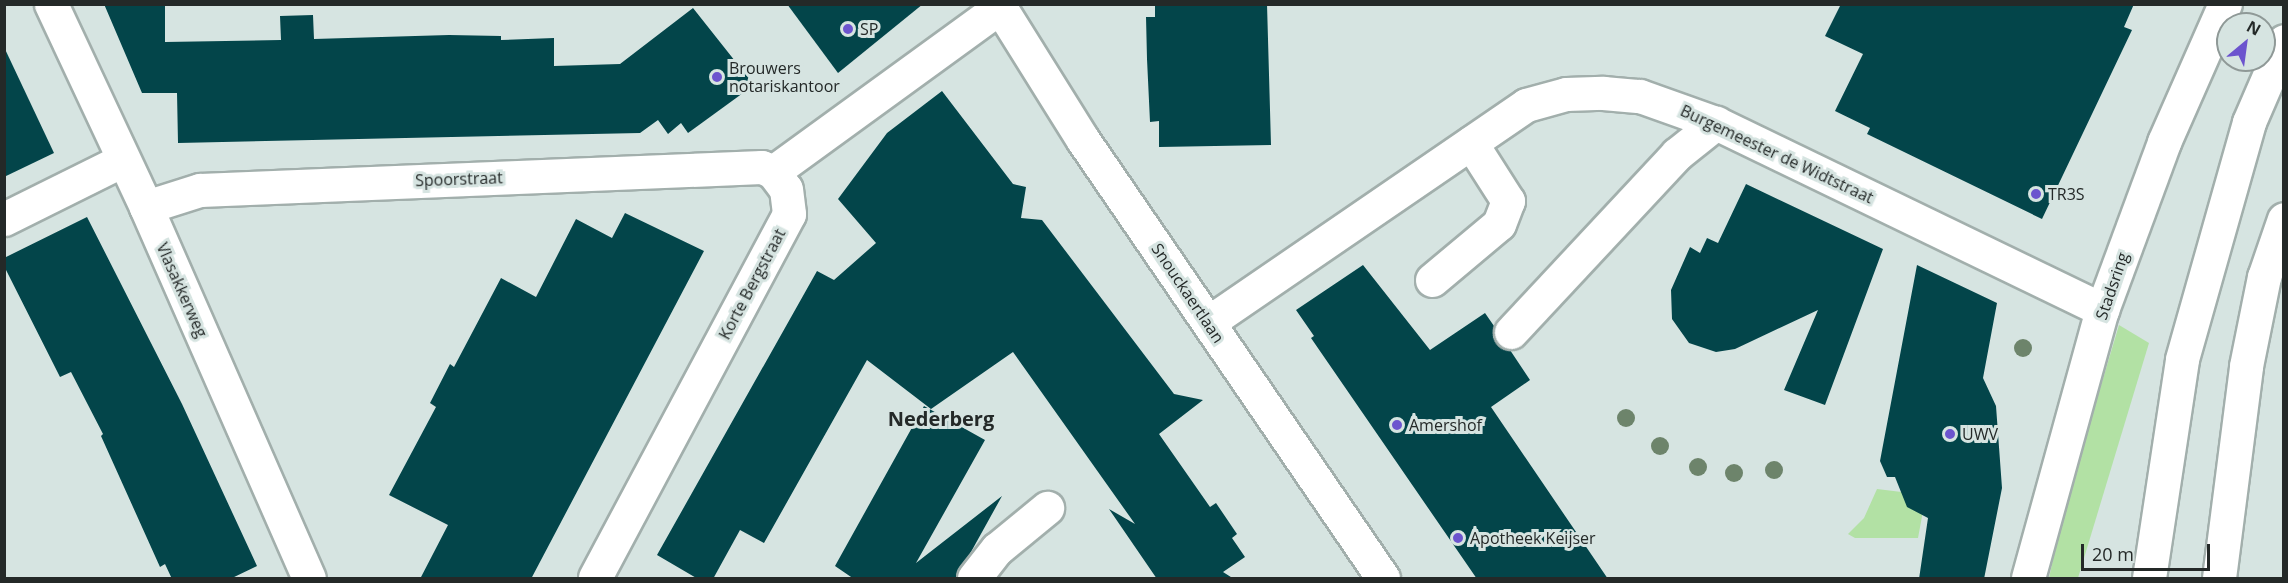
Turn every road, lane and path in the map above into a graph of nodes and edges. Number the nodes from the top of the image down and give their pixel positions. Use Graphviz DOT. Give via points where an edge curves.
graph roads {
  1 [pos="51,4"];
  2 [pos="2225,4"];
  3 [pos="999,6"];
  4 [pos="2283,40"];
  5 [pos="1716,123"];
  6 [pos="1471,143"];
  7 [pos="123,160"];
  8 [pos="773,172"];
  9 [pos="146,207"];
  10 [pos="4,219"];
  11 [pos="2283,219"];
  12 [pos="1432,280"];
  13 [pos="2102,310"];
  14 [pos="1209,322"];
  15 [pos="1511,332"];
  16 [pos="1047,508"];
  17 [pos="309,579"];
  18 [pos="596,579"];
  19 [pos="974,579"];
  20 [pos="1383,579"];
  21 [pos="2028,579"];
  22 [pos="2149,579"];
  23 [pos="2218,579"];
  1 -- 7 [label="street, Vlasakkerweg"];
  2 -- 13 [label="street, Stadsring" via="2164,142"];
  3 -- 8 [label="street"];
  3 -- 14 [label="street, Snouckaertlaan" via="1083,140"];
  4 -- 22 [label="street" via="2249,122 2182,359"];
  5 -- 6 [label="street, Burgemeester de Widtstraat" via="1640,96 1566,94 1526,105"];
  5 -- 13 [label="street, Burgemeester de Widtstraat"];
  5 -- 15 [label="street" via="1677,153"];
  6 -- 12 [label="street" via="1508,201 1498,224"];
  6 -- 14 [label="street, Burgemeester de Widtstraat"];
  7 -- 9 [label="street, Vlasakkerweg"];
  7 -- 10 [label="street"];
  8 -- 9 [label="street, Spoorstraat" via="762,167 200,190"];
  8 -- 18 [label="street, Korte Bergstraat" via="786,189 789,214"];
  9 -- 17 [label="street, Vlasakkerweg"];
  11 -- 23 [label="street" via="2264,277 2246,366"];
  13 -- 21 [label="street, Stadsring"];
  14 -- 20 [label="street, Snouckaertlaan"];
  16 -- 19 [label="street" via="997,549"];
}
